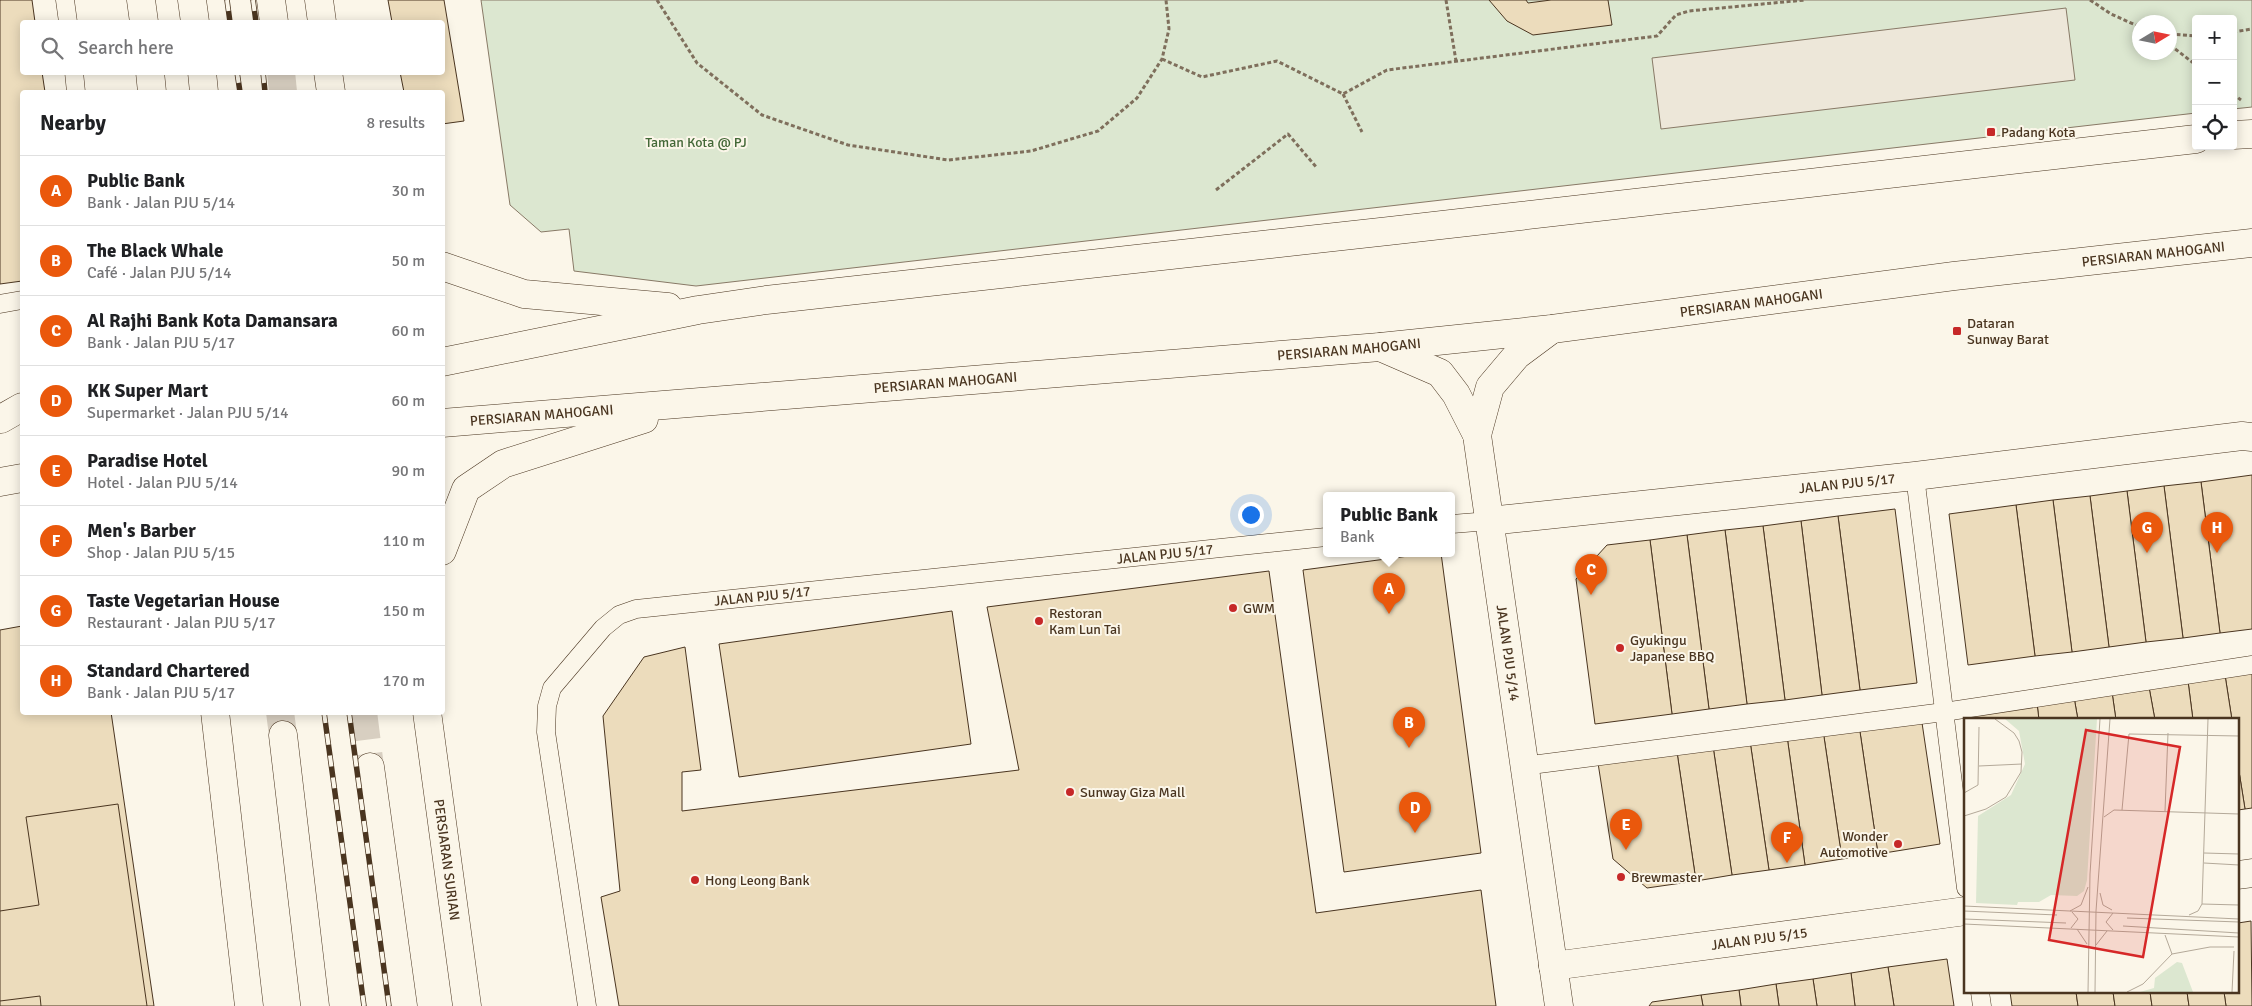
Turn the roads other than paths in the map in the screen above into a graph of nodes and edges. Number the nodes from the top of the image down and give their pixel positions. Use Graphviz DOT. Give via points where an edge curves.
graph roads {
  1 [pos="65,0"];
  2 [pos="141,0"];
  3 [pos="192,0"];
  4 [pos="271,0"];
  5 [pos="319,0"];
  6 [pos="68,20"];
  7 [pos="144,20"];
  8 [pos="195,20"];
  9 [pos="274,20"];
  10 [pos="322,20"];
  11 [pos="74,75"];
  12 [pos="150,75"];
  13 [pos="202,75"];
  14 [pos="328,75"];
  15 [pos="76,90"];
  16 [pos="152,90"];
  17 [pos="204,90"];
  18 [pos="331,90"];
  19 [pos="2252,134"];
  20 [pos="2237,135"];
  21 [pos="2192,139"];
  22 [pos="2252,243"];
  23 [pos="445,267"];
  24 [pos="20,300"];
  25 [pos="0,304"];
  26 [pos="698,310"];
  27 [pos="1552,329"];
  28 [pos="1380,346"];
  29 [pos="445,361"];
  30 [pos="846,392"];
  31 [pos="445,423"];
  32 [pos="1477,435"];
  33 [pos="2247,437"];
  34 [pos="1915,476"];
  35 [pos="20,478"];
  36 [pos="0,482"];
  37 [pos="0,490"];
  38 [pos="20,491"];
  39 [pos="1488,521"];
  40 [pos="1455,524"];
  41 [pos="1323,537"];
  42 [pos="445,543"];
  43 [pos="2252,665"];
  44 [pos="1944,712"];
  45 [pos="215,715"];
  46 [pos="427,715"];
  47 [pos="282,735"];
  48 [pos="1523,766"];
  49 [pos="370,767"];
  50 [pos="1964,872"];
  51 [pos="1964,911"];
  52 [pos="1553,966"];
  53 [pos="249,1006"];
  54 [pos="315,1006"];
  55 [pos="403,1006"];
  56 [pos="467,1006"];
  57 [pos="587,1006"];
  58 [pos="1558,1006"];
  1 -- 6 [label="lane"];
  2 -- 7 [label="main road"];
  3 -- 8 [label="main road"];
  4 -- 9 [label="main road"];
  5 -- 10 [label="main road"];
  11 -- 15 [label="lane"];
  12 -- 16 [label="main road"];
  13 -- 17 [label="main road"];
  14 -- 18 [label="main road"];
  19 -- 20 [label="main road"];
  21 -- 26 [label="main road"];
  22 -- 27 [label="main road, PERSIARAN MAHOGANI" via="1954,276"];
  23 -- 26 [label="main road" via="524,294"];
  24 -- 25 [label="lane"];
  26 -- 29 [label="main road"];
  27 -- 28 [label="main road, PERSIARAN MAHOGANI"];
  27 -- 32 [label="main road" via="1517,355 1490,387"];
  28 -- 30 [label="main road, PERSIARAN MAHOGANI"];
  28 -- 32 [label="main road, JALAN PJU 5/14" via="1440,373 1456,394"];
  30 -- 31 [label="main road, PERSIARAN MAHOGANI"];
  30 -- 42 [label="main road" via="686,407 503,464 466,489"];
  32 -- 39 [label="main road, JALAN PJU 5/14"];
  33 -- 34 [label="main road, JALAN PJU 5/17"];
  34 -- 39 [label="main road, JALAN PJU 5/17"];
  34 -- 44 [label="lane"];
  35 -- 36 [label="main road"];
  37 -- 38 [label="main road"];
  39 -- 40 [label="lane, JALAN PJU 5/17"];
  39 -- 48 [label="main road, JALAN PJU 5/14"];
  41 -- 57 [label="lane, JALAN PJU 5/17" via="636,609 619,615 603,628 552,688 547,706 546,732"];
  43 -- 44 [label="lane"];
  44 -- 48 [label="lane"];
  44 -- 50 [label="lane"];
  45 -- 53 [label="main road"];
  46 -- 56 [label="main road, PERSIARAN SURIAN"];
  47 -- 54 [label="main road"];
  48 -- 52 [label="main road, JALAN PJU 5/14"];
  49 -- 55 [label="main road"];
  51 -- 52 [label="main road, JALAN PJU 5/15"];
  52 -- 58 [label="main road, JALAN PJU 5/14"];
}
